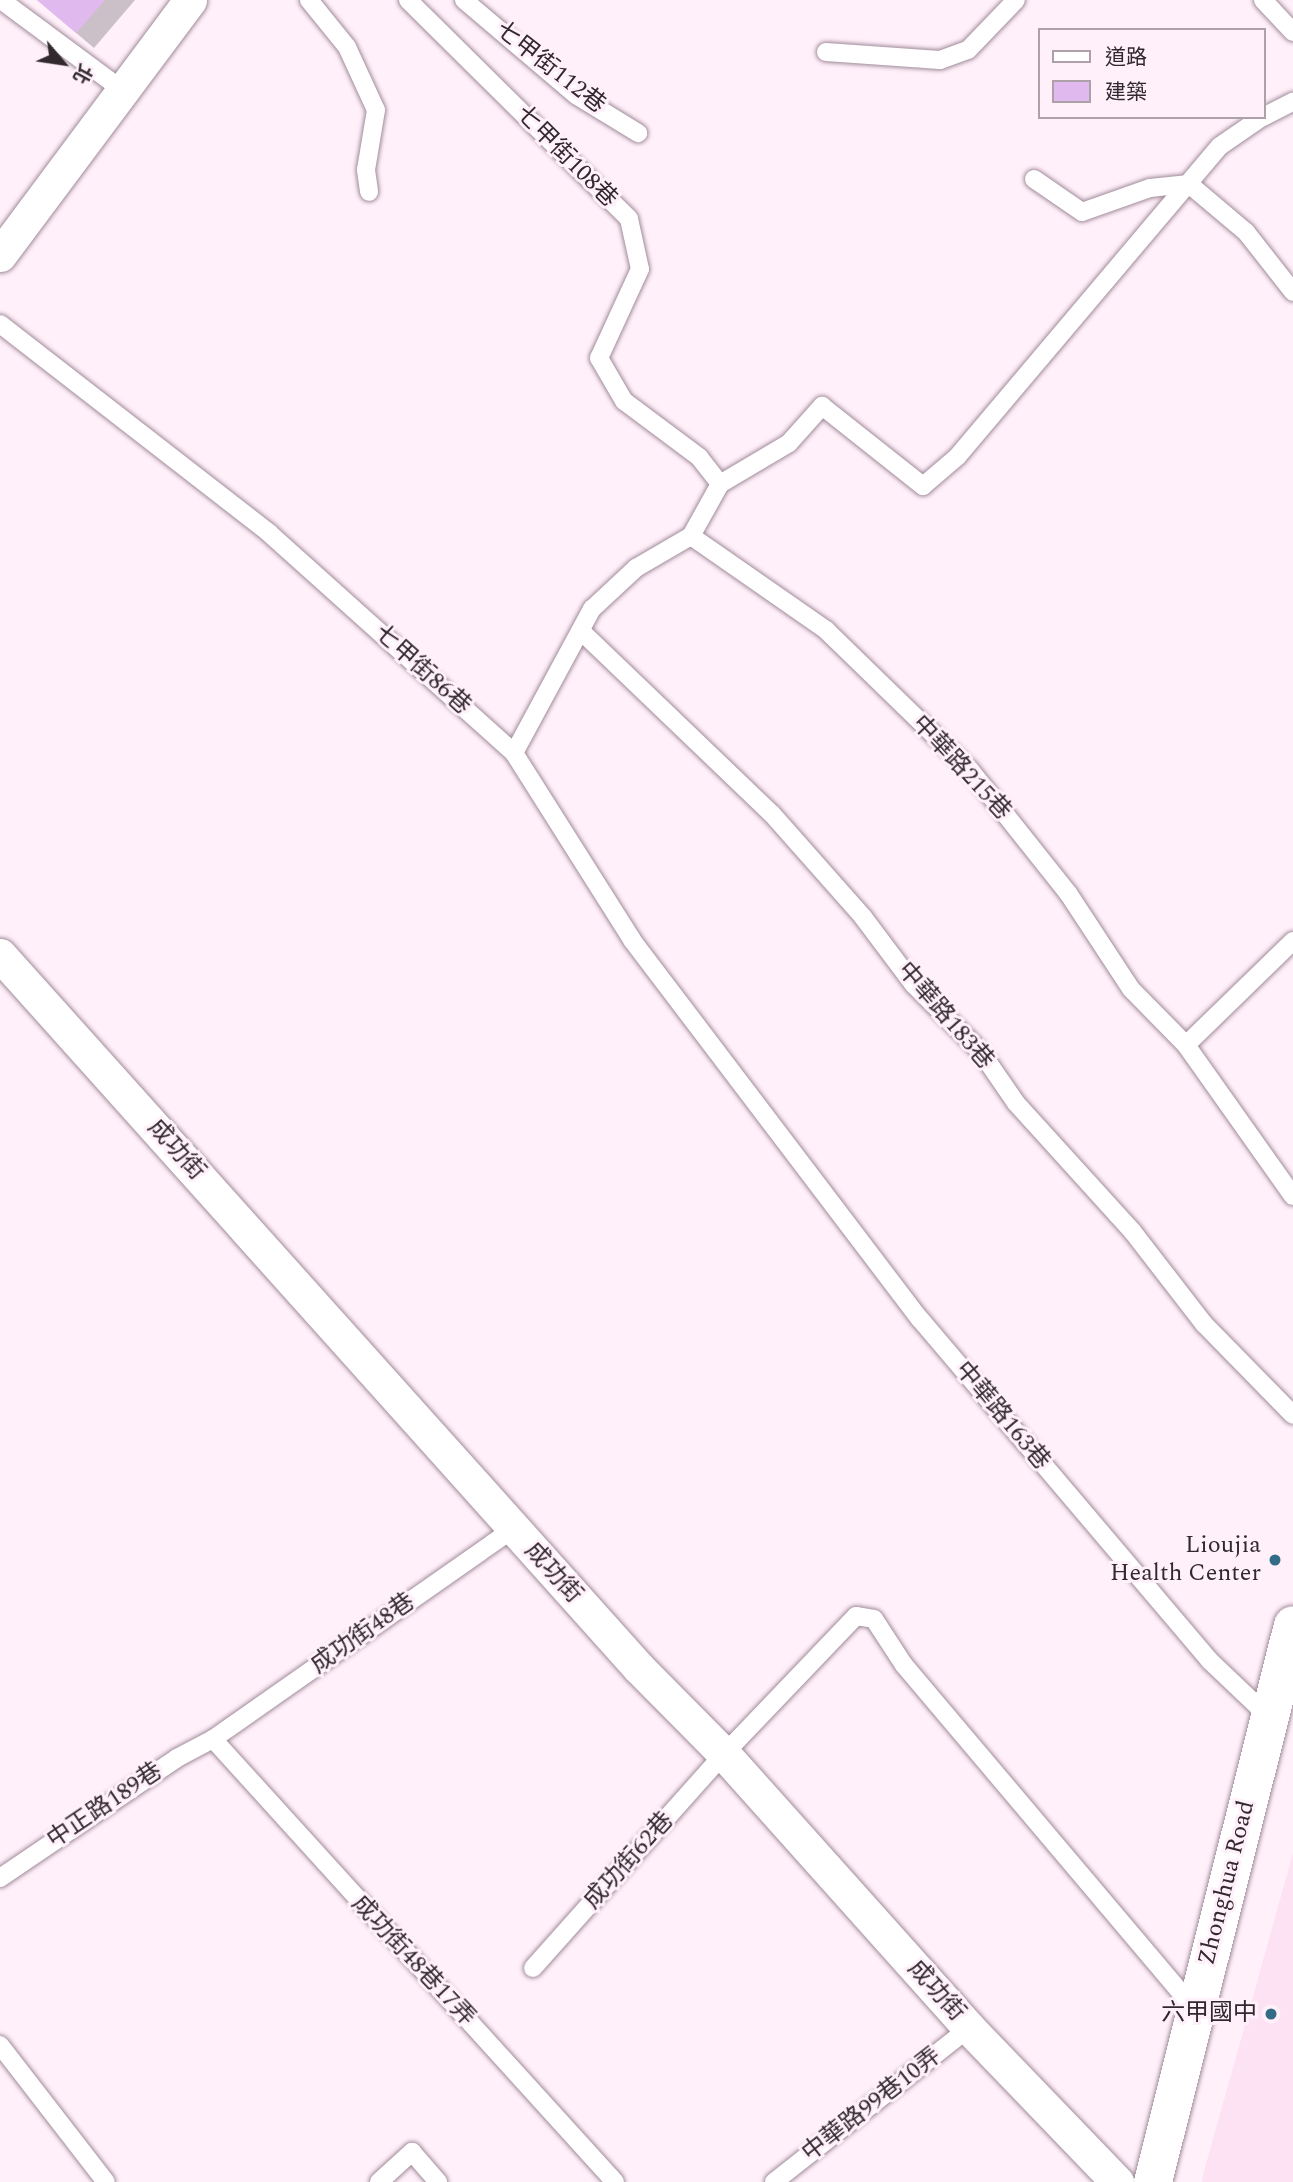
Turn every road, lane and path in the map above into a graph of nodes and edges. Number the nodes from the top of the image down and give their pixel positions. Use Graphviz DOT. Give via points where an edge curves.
graph roads {
  1 [pos="1,0"];
  2 [pos="190,0"];
  3 [pos="309,0"];
  4 [pos="408,0"];
  5 [pos="464,0"];
  6 [pos="1016,0"];
  7 [pos="1263,0"];
  8 [pos="1293,32"];
  9 [pos="826,52"];
  10 [pos="121,89"];
  11 [pos="1293,102"];
  12 [pos="1265,116"];
  13 [pos="1259,119"];
  14 [pos="638,133"];
  15 [pos="1034,179"];
  16 [pos="1189,184"];
  17 [pos="369,191"];
  18 [pos="0,256"];
  19 [pos="1293,292"];
  20 [pos="0,324"];
  21 [pos="720,484"];
  22 [pos="691,536"];
  23 [pos="582,632"];
  24 [pos="514,753"];
  25 [pos="1293,941"];
  26 [pos="0,955"];
  27 [pos="1186,1045"];
  28 [pos="755,1099"];
  29 [pos="1293,1196"];
  30 [pos="1293,1415"];
  31 [pos="513,1529"];
  32 [pos="1293,1625"];
  33 [pos="1269,1717"];
  34 [pos="214,1739"];
  35 [pos="724,1754"];
  36 [pos="0,1878"];
  37 [pos="533,1968"];
  38 [pos="1195,2010"];
  39 [pos="969,2028"];
  40 [pos="0,2045"];
  41 [pos="106,2182"];
  42 [pos="379,2182"];
  43 [pos="438,2182"];
  44 [pos="615,2182"];
  45 [pos="774,2182"];
  46 [pos="1117,2182"];
  47 [pos="1153,2182"];
  1 -- 10 [label="lane"];
  2 -- 10 [label="street"];
  3 -- 17 [label="lane" via="347,47 376,110 366,170"];
  4 -- 21 [label="lane, 七甲街108巷" via="629,219 640,269 599,358 624,401 699,457"];
  5 -- 14 [label="lane, 七甲街112巷" via="576,95"];
  6 -- 9 [label="lane" via="968,50 940,60"];
  7 -- 8 [label="lane"];
  10 -- 18 [label="street"];
  11 -- 12 [label="lane"];
  13 -- 16 [label="lane" via="1220,146"];
  15 -- 16 [label="lane" via="1082,212 1150,188"];
  16 -- 19 [label="lane" via="1246,232"];
  16 -- 21 [label="lane" via="957,457 923,486 822,406 789,443"];
  20 -- 24 [label="lane, 七甲街86巷" via="269,533"];
  21 -- 22 [label="lane"];
  22 -- 23 [label="lane" via="636,568 592,609"];
  22 -- 27 [label="lane, 中華路215巷" via="826,630 970,770 1068,892 1131,989"];
  23 -- 24 [label="lane" via="544,692"];
  23 -- 30 [label="lane, 中華路183巷" via="772,814 863,918 914,985 981,1052 1016,1103 1133,1232 1204,1324"];
  24 -- 28 [label="lane, 七甲街86巷" via="632,940"];
  25 -- 27 [label="lane"];
  26 -- 31 [label="street, 成功街"];
  27 -- 29 [label="lane, 中華路215巷"];
  28 -- 33 [label="lane, 中華路163巷" via="920,1319 1210,1661"];
  31 -- 34 [label="lane, 成功街48巷"];
  31 -- 35 [label="street, 成功街"];
  32 -- 33 [label="street, Zhonghua Road"];
  33 -- 38 [label="street, Zhonghua Road"];
  34 -- 36 [label="lane, 中正路189巷" via="177,1758"];
  34 -- 44 [label="lane, 成功街48巷17弄"];
  35 -- 37 [label="lane, 成功街62巷"];
  35 -- 38 [label="lane, 成功街62巷" via="856,1616 874,1619 904,1664"];
  35 -- 39 [label="street, 成功街"];
  38 -- 47 [label="street, Zhonghua Road"];
  39 -- 45 [label="lane, 中華路99巷10弄"];
  39 -- 46 [label="street, 成功街"];
  40 -- 41 [label="lane"];
  42 -- 43 [label="lane" via="412,2152"];
}
